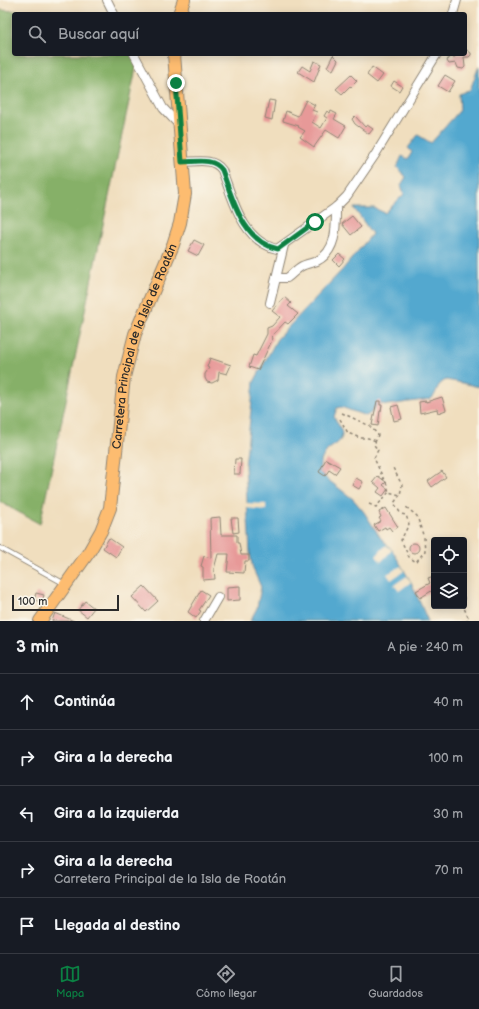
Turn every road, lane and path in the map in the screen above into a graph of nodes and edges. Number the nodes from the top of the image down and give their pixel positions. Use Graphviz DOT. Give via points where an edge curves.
graph roads {
  1 [pos="107,0"];
  2 [pos="184,0"];
  3 [pos="457,0"];
  4 [pos="113,12"];
  5 [pos="180,12"];
  6 [pos="454,12"];
  7 [pos="135,56"];
  8 [pos="174,56"];
  9 [pos="436,56"];
  10 [pos="180,126"];
  11 [pos="182,162"];
  12 [pos="336,207"];
  13 [pos="284,245"];
  14 [pos="276,278"];
  15 [pos="270,303"];
  16 [pos="342,413"];
  17 [pos="340,419"];
  18 [pos="376,441"];
  19 [pos="392,466"];
  20 [pos="390,492"];
  21 [pos="400,494"];
  22 [pos="369,504"];
  23 [pos="406,507"];
  24 [pos="0,548"];
  25 [pos="65,584"];
  26 [pos="218,597"];
  27 [pos="464,609"];
  28 [pos="40,621"];
  29 [pos="204,621"];
  30 [pos="467,621"];
  1 -- 4 [label="street"];
  2 -- 5 [label="main road"];
  3 -- 6 [label="street"];
  7 -- 10 [label="street" via="164,108"];
  8 -- 10 [label="main road, Carretera Principal de la Isla de Roatán"];
  9 -- 12 [label="street" via="375,155 347,196"];
  10 -- 11 [label="main road, Carretera Principal de la Isla de Roatán"];
  11 -- 13 [label="street" via="212,162 218,165 250,234 270,247 278,249"];
  11 -- 25 [label="main road, Carretera Principal de la Isla de Roatán" via="185,194 180,223 135,334 124,377 110,508 89,552"];
  12 -- 13 [label="street"];
  12 -- 14 [label="street" via="336,230 328,252 287,278"];
  13 -- 14 [label="street"];
  14 -- 15 [label="street"];
  16 -- 18 [label="path" via="370,426 378,435"];
  17 -- 18 [label="path" via="348,433"];
  18 -- 20 [label="path" via="374,445 378,450 374,458"];
  19 -- 21 [label="path" via="402,485"];
  20 -- 21 [label="path"];
  20 -- 22 [label="path" via="376,507"];
  21 -- 23 [label="path" via="394,503 401,514 406,515 409,524 401,540 409,558 416,562 425,551 424,538 417,516"];
  24 -- 25 [label="lane"];
  25 -- 28 [label="main road, Carretera Principal de la Isla de Roatán"];
  26 -- 29 [label="street"];
  27 -- 30 [label="path"];
}
